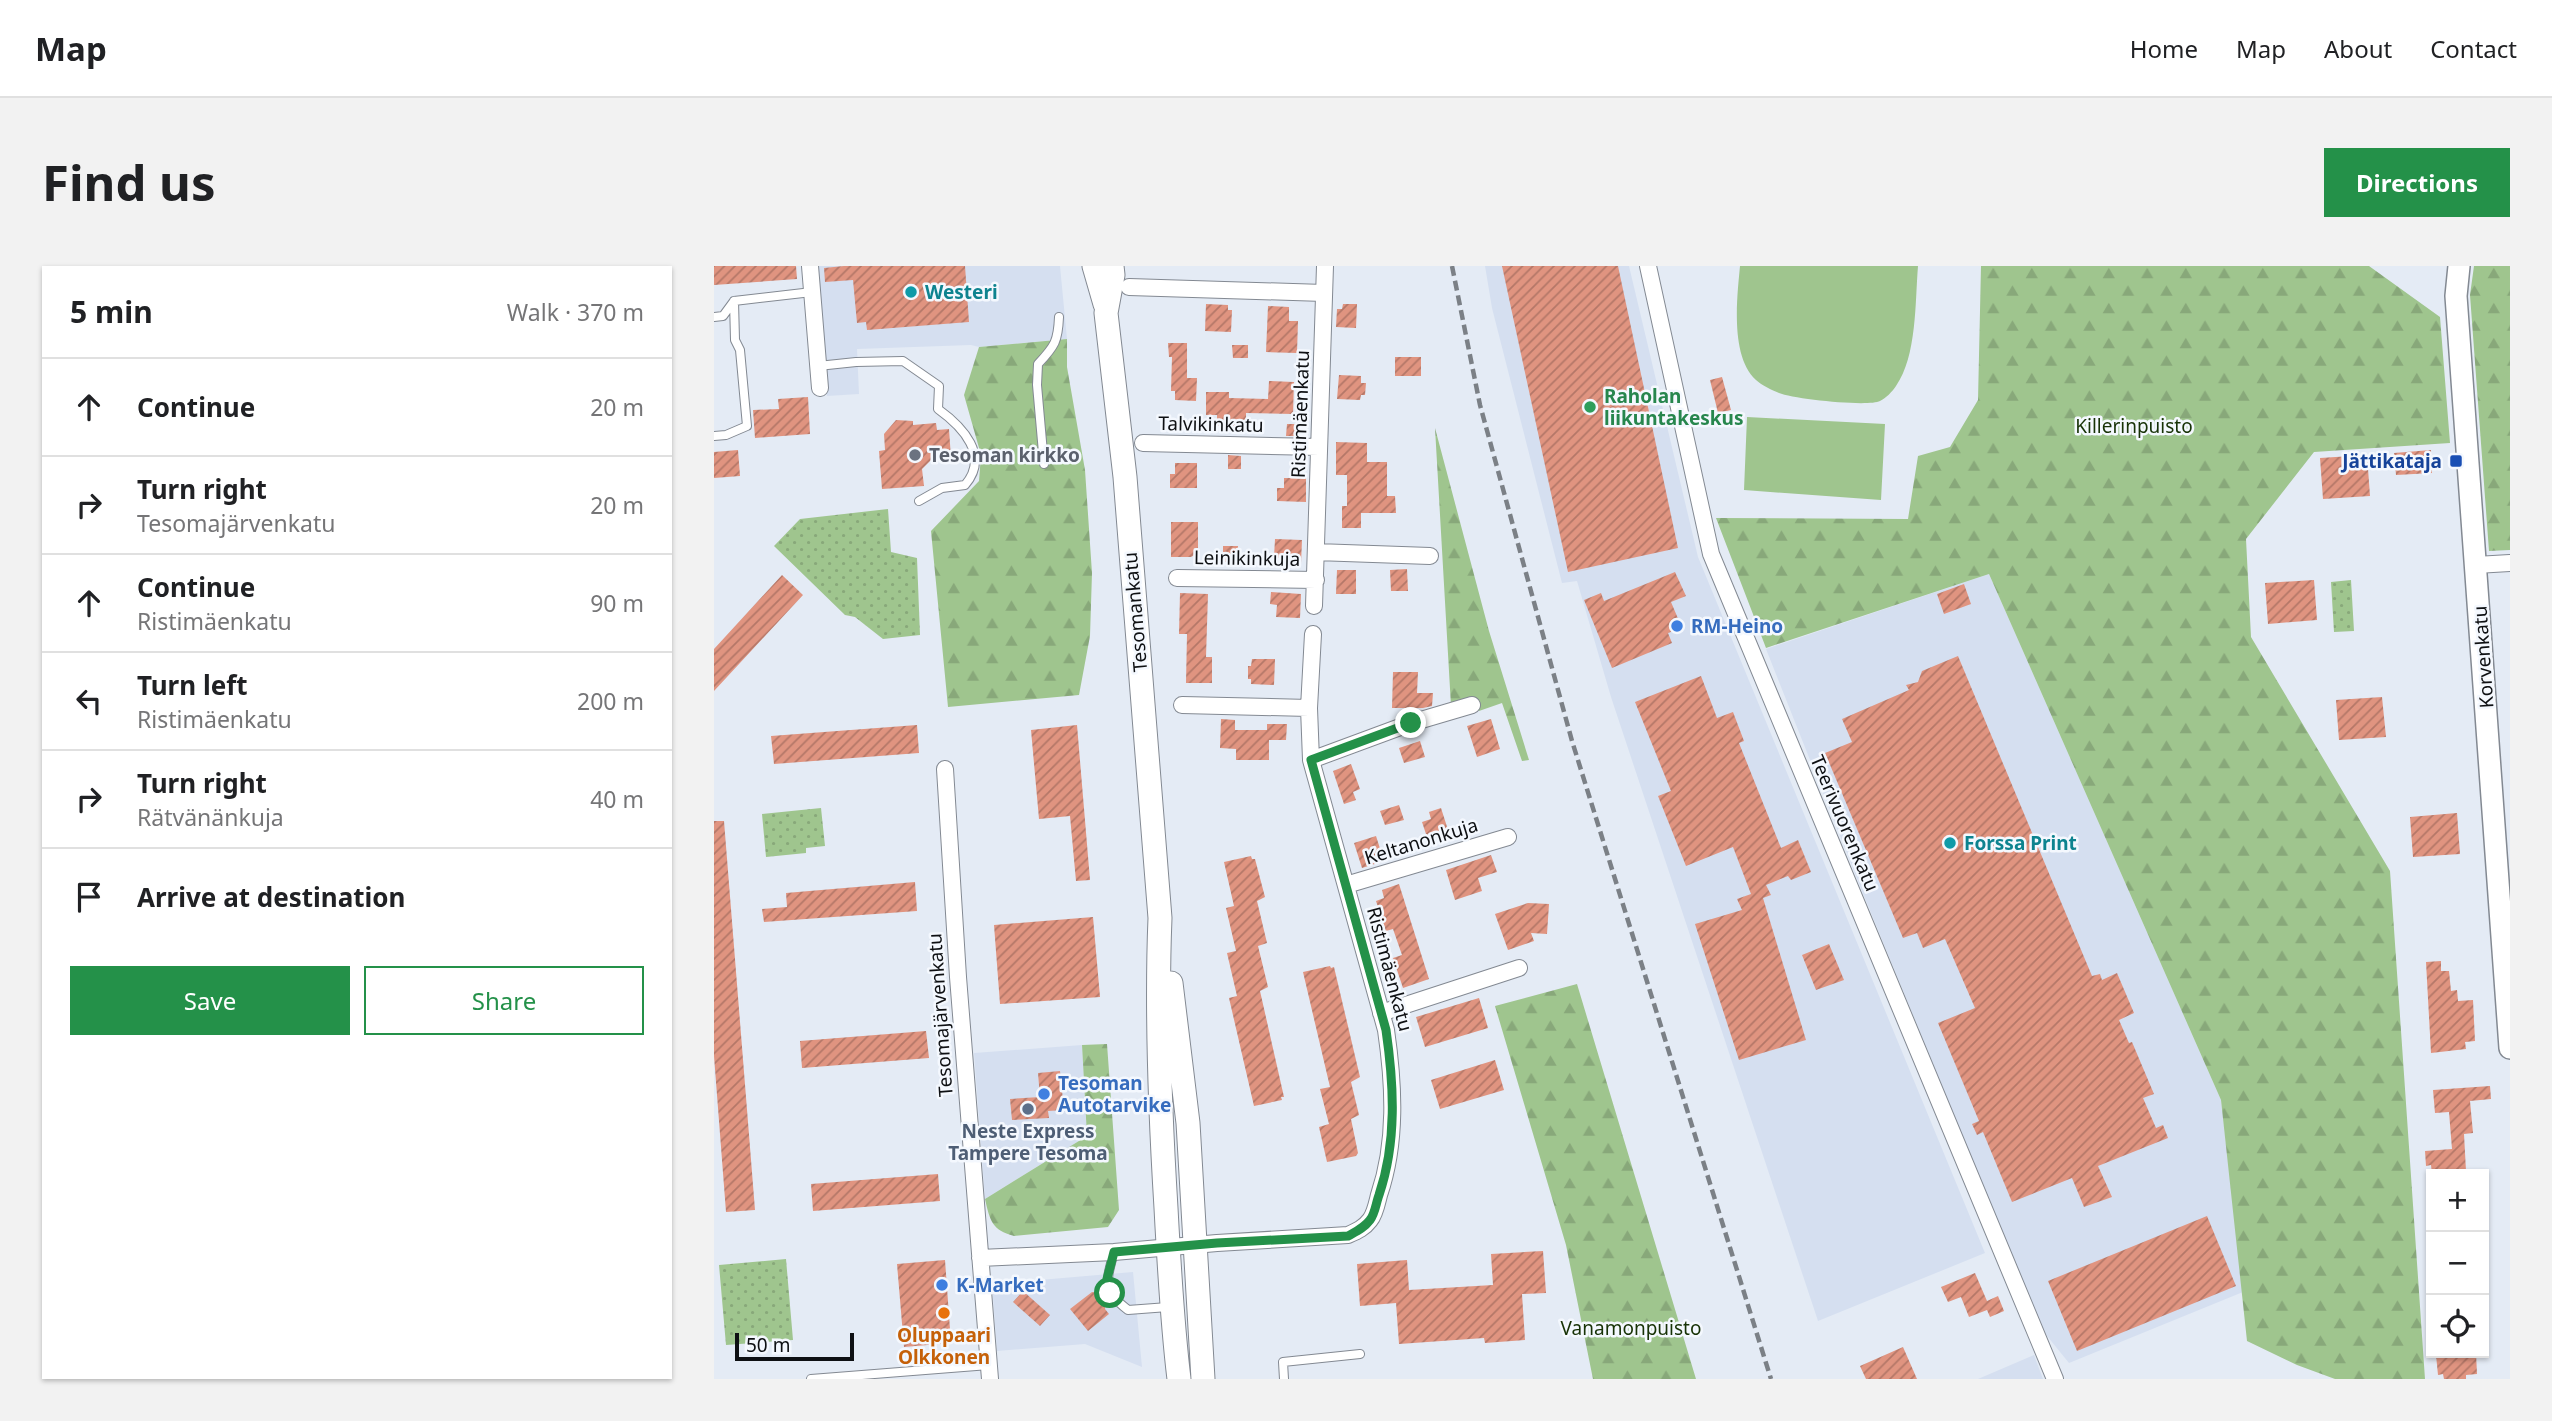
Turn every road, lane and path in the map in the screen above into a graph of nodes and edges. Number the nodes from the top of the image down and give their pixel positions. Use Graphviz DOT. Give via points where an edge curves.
graph roads {
  1 [pos="810,266"];
  2 [pos="1094,266"];
  3 [pos="1112,266"];
  4 [pos="1325,266"];
  5 [pos="1648,266"];
  6 [pos="2459,266"];
  7 [pos="1129,287"];
  8 [pos="812,292"];
  9 [pos="1324,293"];
  10 [pos="734,301"];
  11 [pos="1107,307"];
  12 [pos="714,317"];
  13 [pos="1059,317"];
  14 [pos="818,366"];
  15 [pos="820,388"];
  16 [pos="938,409"];
  17 [pos="927,410"];
  18 [pos="714,436"];
  19 [pos="1143,443"];
  20 [pos="1320,447"];
  21 [pos="1044,464"];
  22 [pos="919,501"];
  23 [pos="1317,552"];
  24 [pos="1430,556"];
  25 [pos="2510,563"];
  26 [pos="2476,565"];
  27 [pos="1177,578"];
  28 [pos="1316,580"];
  29 [pos="1314,606"];
  30 [pos="1313,634"];
  31 [pos="1182,705"];
  32 [pos="1472,705"];
  33 [pos="1309,708"];
  34 [pos="1311,760"];
  35 [pos="944,769"];
  36 [pos="1508,837"];
  37 [pos="1346,885"];
  38 [pos="2504,888"];
  39 [pos="1160,918"];
  40 [pos="1519,968"];
  41 [pos="1381,1013"];
  42 [pos="2510,1048"];
  43 [pos="1196,1246"];
  44 [pos="1167,1247"];
  45 [pos="1114,1252"];
  46 [pos="980,1258"];
  47 [pos="1171,1307"];
  48 [pos="1360,1354"];
  49 [pos="989,1372"];
  50 [pos="811,1379"];
  51 [pos="1179,1379"];
  52 [pos="1203,1379"];
  53 [pos="1284,1379"];
  54 [pos="2055,1379"];
  1 -- 8 [label="street"];
  2 -- 11 [label="main road, Tesomankatu"];
  3 -- 11 [label="main road, Tesomankatu"];
  4 -- 9 [label="street, Ristimäenkatu"];
  5 -- 54 [label="street, Teerivuorenkatu" via="1712,554"];
  6 -- 26 [label="street, Korvenkatu" via="2456,296"];
  7 -- 9 [label="street"];
  8 -- 10 [label="lane"];
  8 -- 14 [label="street"];
  9 -- 20 [label="street, Ristimäenkatu"];
  10 -- 12 [label="lane" via="723,316"];
  10 -- 18 [label="lane" via="747,426"];
  11 -- 39 [label="main road, Tesomankatu"];
  13 -- 21 [label="lane" via="1053,349 1038,364"];
  14 -- 15 [label="street"];
  14 -- 16 [label="lane" via="904,361 939,386"];
  16 -- 17 [label="lane"];
  16 -- 22 [label="lane" via="966,433 975,460 974,474 965,485 942,488"];
  19 -- 20 [label="street, Talvikinkatu"];
  20 -- 23 [label="street, Ristimäenkatu"];
  23 -- 24 [label="street"];
  23 -- 28 [label="street, Ristimäenkatu"];
  25 -- 26 [label="street"];
  26 -- 38 [label="street, Korvenkatu"];
  27 -- 28 [label="street, Leinikinkuja"];
  28 -- 29 [label="street, Ristimäenkatu"];
  30 -- 33 [label="street, Ristimäenkatu"];
  31 -- 33 [label="street"];
  32 -- 34 [label="street"];
  33 -- 34 [label="street, Ristimäenkatu"];
  34 -- 37 [label="street, Ristimäenkatu"];
  35 -- 46 [label="street, Tesomajärvenkatu"];
  36 -- 37 [label="street, Keltanonkuja"];
  37 -- 41 [label="street, Ristimäenkatu"];
  38 -- 42 [label="street, Korvenkatu"];
  39 -- 43 [label="main road, Tesomankatu" via="1188,1124"];
  39 -- 44 [label="main road, Tesomankatu" via="1157,971"];
  40 -- 41 [label="street"];
  41 -- 43 [label="street, Ristimäenkatu" via="1392,1071 1391,1144 1372,1218 1348,1236"];
  43 -- 44 [label="street"];
  43 -- 52 [label="main road, Tesomankatu"];
  44 -- 45 [label="street"];
  44 -- 47 [label="main road, Tesomankatu"];
  45 -- 46 [label="street"];
  45 -- 47 [label="lane" via="1107,1279 1114,1299 1128,1310"];
  46 -- 49 [label="street, Tesomajärvenkatu"];
  47 -- 51 [label="main road, Tesomankatu"];
  48 -- 53 [label="lane" via="1283,1362"];
  49 -- 50 [label="lane"];
}
